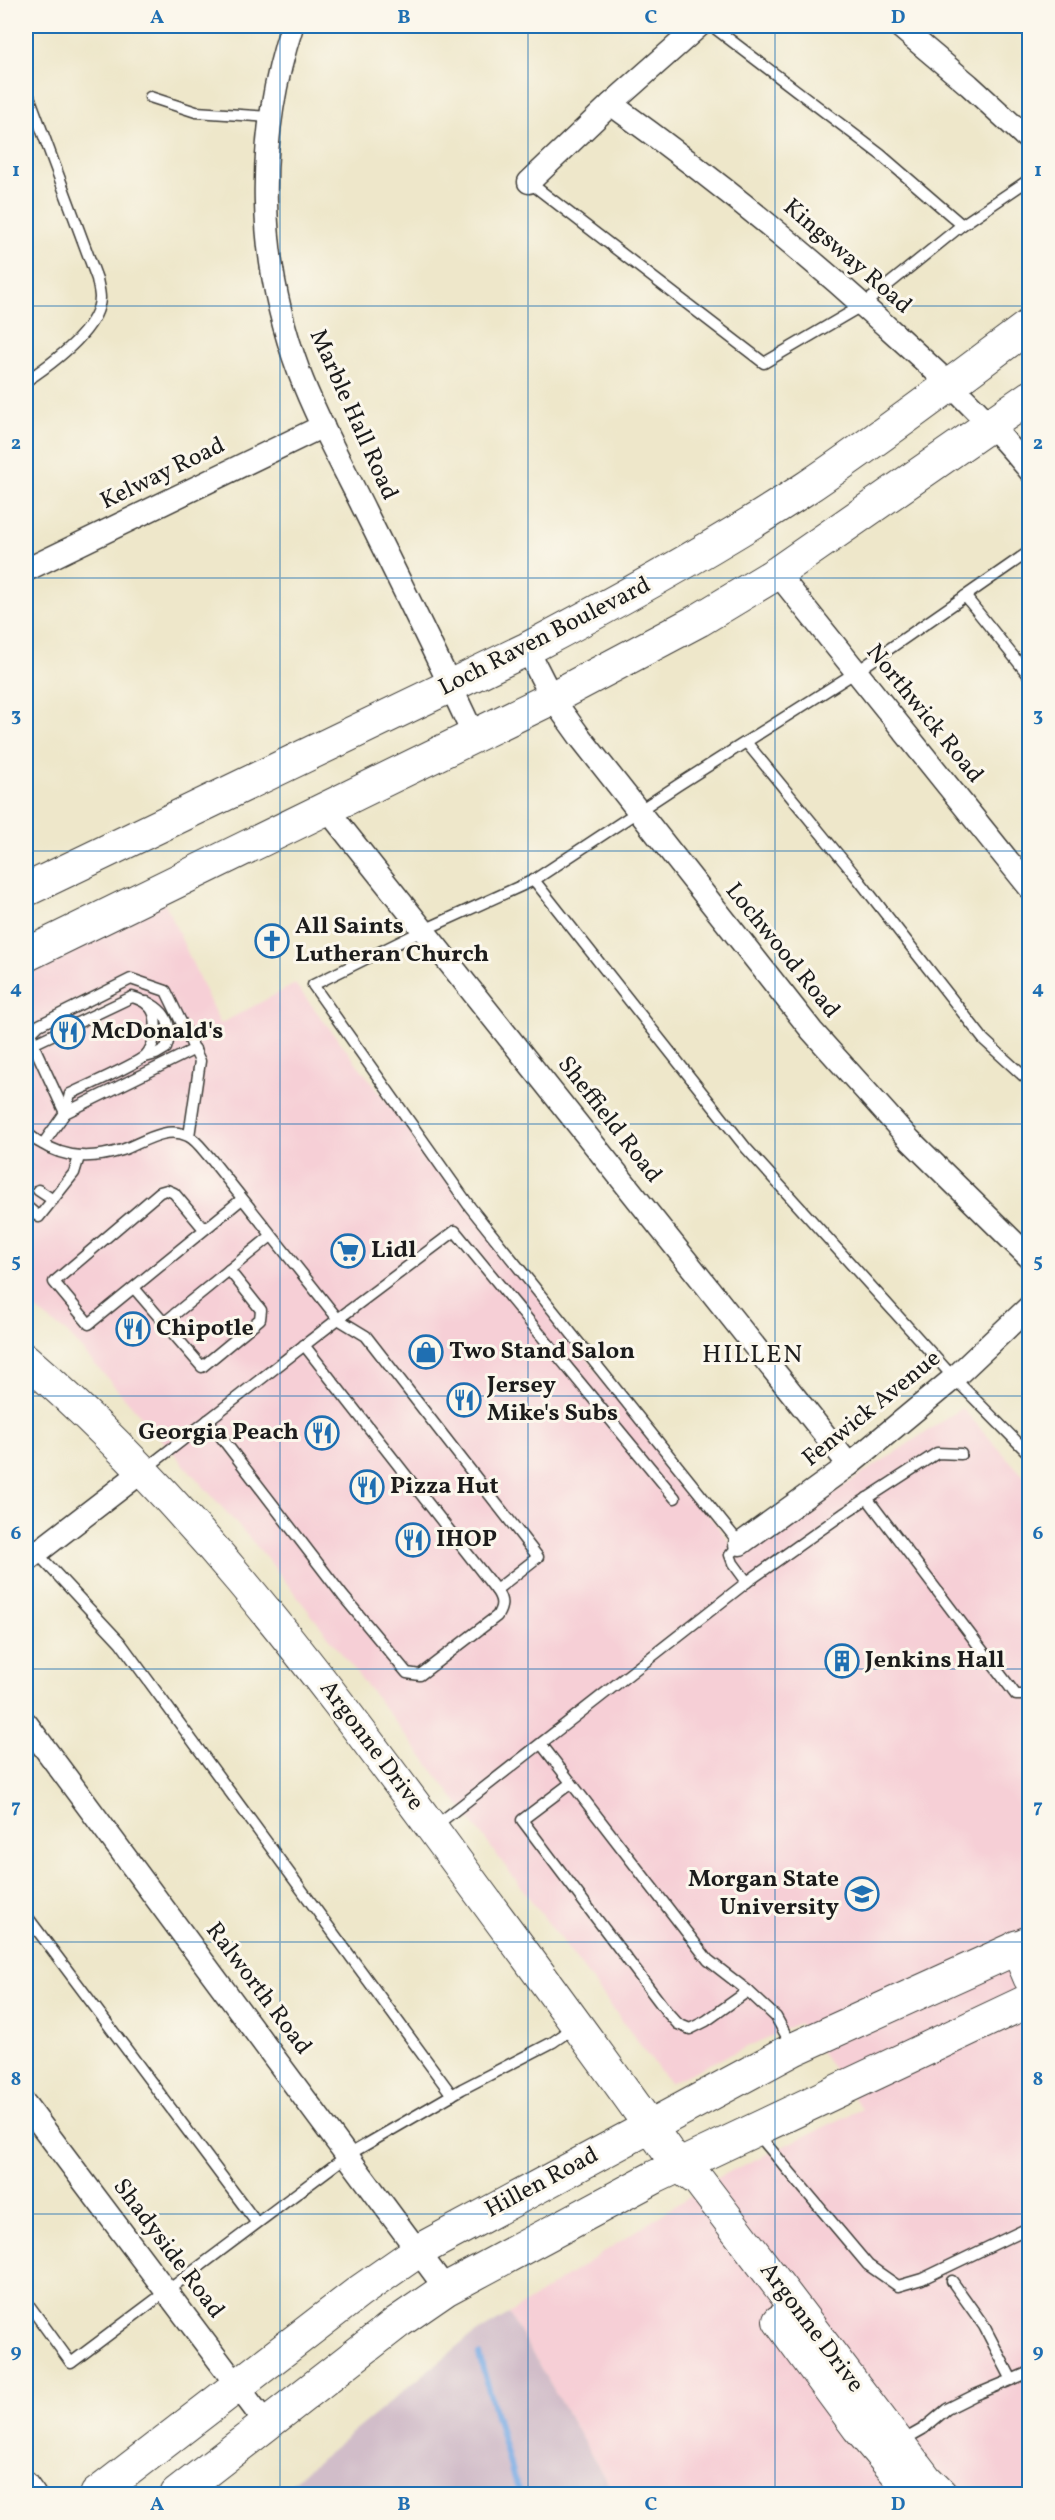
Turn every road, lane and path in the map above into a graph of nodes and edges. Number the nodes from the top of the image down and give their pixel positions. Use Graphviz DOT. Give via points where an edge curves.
graph roads {
  1 [pos="292,26"];
  2 [pos="699,26"];
  3 [pos="712,26"];
  4 [pos="898,26"];
  5 [pos="26,88"];
  6 [pos="150,97"];
  7 [pos="610,104"];
  8 [pos="270,117"];
  9 [pos="1029,141"];
  10 [pos="1029,179"];
  11 [pos="529,182"];
  12 [pos="962,225"];
  13 [pos="863,305"];
  14 [pos="1029,325"];
  15 [pos="26,381"];
  16 [pos="950,385"];
  17 [pos="1029,397"];
  18 [pos="991,425"];
  19 [pos="323,426"];
  20 [pos="1029,471"];
  21 [pos="1029,551"];
  22 [pos="26,570"];
  23 [pos="777,573"];
  24 [pos="965,596"];
  25 [pos="527,649"];
  26 [pos="856,672"];
  27 [pos="1029,677"];
  28 [pos="451,686"];
  29 [pos="552,698"];
  30 [pos="474,736"];
  31 [pos="746,742"];
  32 [pos="326,808"];
  33 [pos="637,813"];
  34 [pos="75,867"];
  35 [pos="534,880"];
  36 [pos="1029,888"];
  37 [pos="26,890"];
  38 [pos="26,913"];
  39 [pos="424,930"];
  40 [pos="26,955"];
  41 [pos="33,1044"];
  42 [pos="195,1049"];
  43 [pos="1029,1082"];
  44 [pos="65,1113"];
  45 [pos="26,1133"];
  46 [pos="189,1136"];
  47 [pos="43,1144"];
  48 [pos="79,1157"];
  49 [pos="38,1190"];
  50 [pos="242,1199"];
  51 [pos="53,1200"];
  52 [pos="26,1206"];
  53 [pos="204,1229"];
  54 [pos="271,1236"];
  55 [pos="1029,1258"];
  56 [pos="229,1270"];
  57 [pos="134,1287"];
  58 [pos="1029,1306"];
  59 [pos="338,1319"];
  60 [pos="165,1322"];
  61 [pos="304,1345"];
  62 [pos="26,1360"];
  63 [pos="954,1378"];
  64 [pos="208,1420"];
  65 [pos="961,1454"];
  66 [pos="1029,1455"];
  67 [pos="849,1465"];
  68 [pos="144,1470"];
  69 [pos="675,1498"];
  70 [pos="867,1498"];
  71 [pos="740,1544"];
  72 [pos="31,1557"];
  73 [pos="747,1582"];
  74 [pos="496,1590"];
  75 [pos="1029,1695"];
  76 [pos="26,1723"];
  77 [pos="542,1744"];
  78 [pos="572,1783"];
  79 [pos="432,1829"];
  80 [pos="26,1915"];
  81 [pos="1023,1944"];
  82 [pos="1029,1978"];
  83 [pos="748,1991"];
  84 [pos="1029,2000"];
  85 [pos="577,2025"];
  86 [pos="794,2049"];
  87 [pos="452,2094"];
  88 [pos="26,2104"];
  89 [pos="650,2126"];
  90 [pos="754,2129"];
  91 [pos="348,2155"];
  92 [pos="678,2166"];
  93 [pos="256,2222"];
  94 [pos="1029,2227"];
  95 [pos="418,2251"];
  96 [pos="952,2281"];
  97 [pos="446,2289"];
  98 [pos="166,2292"];
  99 [pos="26,2301"];
  100 [pos="1029,2373"];
  101 [pos="1012,2379"];
  102 [pos="237,2385"];
  103 [pos="267,2425"];
  104 [pos="889,2449"];
  105 [pos="26,2484"];
  106 [pos="34,2494"];
  107 [pos="97,2494"];
  108 [pos="177,2494"];
  109 [pos="914,2494"];
  110 [pos="941,2494"];
  1 -- 8 [label="street, Marble Hall Road"];
  2 -- 7 [label="street"];
  3 -- 12 [label="lane" via="881,155"];
  4 -- 9 [label="street" via="961,77"];
  5 -- 15 [label="lane" via="97,279 100,298 95,316 85,330 50,365"];
  6 -- 8 [label="lane" via="196,112"];
  7 -- 11 [label="street"];
  7 -- 13 [label="street, Kingsway Road" via="736,197"];
  8 -- 19 [label="street, Marble Hall Road" via="264,194 269,258 286,332"];
  10 -- 12 [label="lane"];
  11 -- 13 [label="lane" via="764,363"];
  12 -- 13 [label="lane"];
  13 -- 16 [label="street, Kingsway Road"];
  14 -- 16 [label="main road, Loch Raven Boulevard"];
  16 -- 18 [label="street, Kingsway Road"];
  16 -- 25 [label="main road, Loch Raven Boulevard" via="806,487 702,553"];
  17 -- 18 [label="main road"];
  18 -- 20 [label="street, Kingsway Road"];
  18 -- 23 [label="main road"];
  19 -- 22 [label="street, Kelway Road"];
  19 -- 28 [label="street, Marble Hall Road"];
  21 -- 24 [label="lane"];
  23 -- 26 [label="street, Northwick Road"];
  23 -- 29 [label="main road" via="699,620"];
  24 -- 26 [label="lane"];
  24 -- 27 [label="lane"];
  25 -- 28 [label="main road, Loch Raven Boulevard"];
  25 -- 29 [label="street, Lochwood Road"];
  26 -- 31 [label="lane"];
  26 -- 36 [label="street, Northwick Road"];
  28 -- 30 [label="street, Marble Hall Road"];
  28 -- 34 [label="main road, Loch Raven Boulevard"];
  29 -- 30 [label="main road"];
  29 -- 33 [label="street, Lochwood Road"];
  30 -- 32 [label="main road"];
  31 -- 33 [label="lane"];
  31 -- 43 [label="lane" via="984,1040"];
  32 -- 39 [label="street, Sheffield Road"];
  32 -- 40 [label="main road"];
  33 -- 35 [label="lane"];
  33 -- 55 [label="street, Lochwood Road" via="857,1083"];
  34 -- 37 [label="main road, Loch Raven Boulevard"];
  34 -- 38 [label="main road" via="69,883 52,899"];
  35 -- 39 [label="lane"];
  35 -- 63 [label="lane" via="746,1148"];
  39 -- 67 [label="street, Sheffield Road"];
  39 -- 71 [label="lane" via="313,985 470,1207"];
  41 -- 42 [label="lane" via="31,1033 39,1025 131,979 166,991"];
  41 -- 44 [label="lane"];
  41 -- 44 [label="lane" via="132,997 149,1006 155,1017 155,1035 145,1057 70,1094"];
  42 -- 44 [label="lane"];
  42 -- 46 [label="lane" via="200,1060"];
  44 -- 47 [label="lane"];
  45 -- 47 [label="lane"];
  46 -- 48 [label="lane" via="171,1132 122,1150"];
  46 -- 50 [label="lane"];
  47 -- 48 [label="lane"];
  48 -- 51 [label="lane" via="74,1173"];
  49 -- 51 [label="lane"];
  50 -- 53 [label="lane"];
  50 -- 54 [label="lane"];
  51 -- 52 [label="lane" via="39,1217"];
  53 -- 57 [label="lane"];
  53 -- 57 [label="lane" via="174,1193 160,1192 54,1282 89,1324"];
  54 -- 56 [label="lane"];
  54 -- 59 [label="lane"];
  56 -- 60 [label="lane"];
  56 -- 60 [label="lane" via="261,1310 260,1319 202,1367"];
  57 -- 60 [label="lane"];
  58 -- 63 [label="street, Fenwick Avenue"];
  59 -- 61 [label="lane"];
  59 -- 69 [label="lane" via="455,1231"];
  59 -- 74 [label="lane" via="366,1336 538,1557"];
  61 -- 64 [label="lane"];
  61 -- 74 [label="lane"];
  62 -- 68 [label="main road, Argonne Drive"];
  63 -- 66 [label="lane"];
  63 -- 67 [label="street, Fenwick Avenue"];
  64 -- 68 [label="lane"];
  64 -- 74 [label="lane" via="407,1673 420,1675 497,1616 502,1598"];
  65 -- 70 [label="lane" via="937,1453"];
  67 -- 71 [label="street, Fenwick Avenue"];
  68 -- 72 [label="street"];
  68 -- 79 [label="main road, Argonne Drive" via="275,1620"];
  70 -- 73 [label="lane"];
  70 -- 75 [label="lane" via="1016,1695"];
  71 -- 73 [label="lane" via="730,1555"];
  72 -- 87 [label="lane" via="120,1642"];
  73 -- 77 [label="lane"];
  76 -- 91 [label="street, Ralworth Road"];
  77 -- 78 [label="lane"];
  77 -- 79 [label="lane"];
  78 -- 83 [label="lane" via="708,1960"];
  78 -- 83 [label="lane" via="522,1820 667,2012 678,2024 690,2029"];
  79 -- 85 [label="main road, Argonne Drive"];
  80 -- 93 [label="lane"];
  81 -- 82 [label="main road"];
  81 -- 86 [label="main road, Hillen Road"];
  83 -- 86 [label="lane" via="776,2017"];
  84 -- 90 [label="main road, Hillen Road"];
  85 -- 87 [label="lane" via="553,2042"];
  85 -- 89 [label="main road, Argonne Drive"];
  86 -- 89 [label="main road, Hillen Road"];
  87 -- 91 [label="lane"];
  88 -- 98 [label="street, Shadyside Road"];
  89 -- 92 [label="main road, Argonne Drive"];
  89 -- 95 [label="main road, Hillen Road"];
  90 -- 92 [label="main road, Hillen Road"];
  90 -- 94 [label="lane" via="868,2265 898,2286 922,2279"];
  91 -- 93 [label="lane"];
  91 -- 95 [label="street, Ralworth Road"];
  92 -- 97 [label="main road, Hillen Road"];
  92 -- 104 [label="main road, Argonne Drive" via="699,2181"];
  93 -- 98 [label="lane"];
  95 -- 97 [label="street, Ralworth Road"];
  95 -- 102 [label="main road, Hillen Road"];
  96 -- 101 [label="lane" via="984,2326"];
  97 -- 103 [label="main road, Hillen Road"];
  98 -- 99 [label="lane" via="71,2362"];
  98 -- 102 [label="street, Shadyside Road"];
  100 -- 101 [label="lane"];
  101 -- 104 [label="lane" via="946,2409 923,2429"];
  102 -- 103 [label="street, Shadyside Road"];
  102 -- 107 [label="main road, Hillen Road"];
  103 -- 108 [label="main road, Hillen Road"];
  104 -- 109 [label="main road, Argonne Drive"];
  104 -- 110 [label="main road, Argonne Drive"];
  105 -- 106 [label="street"];
}
